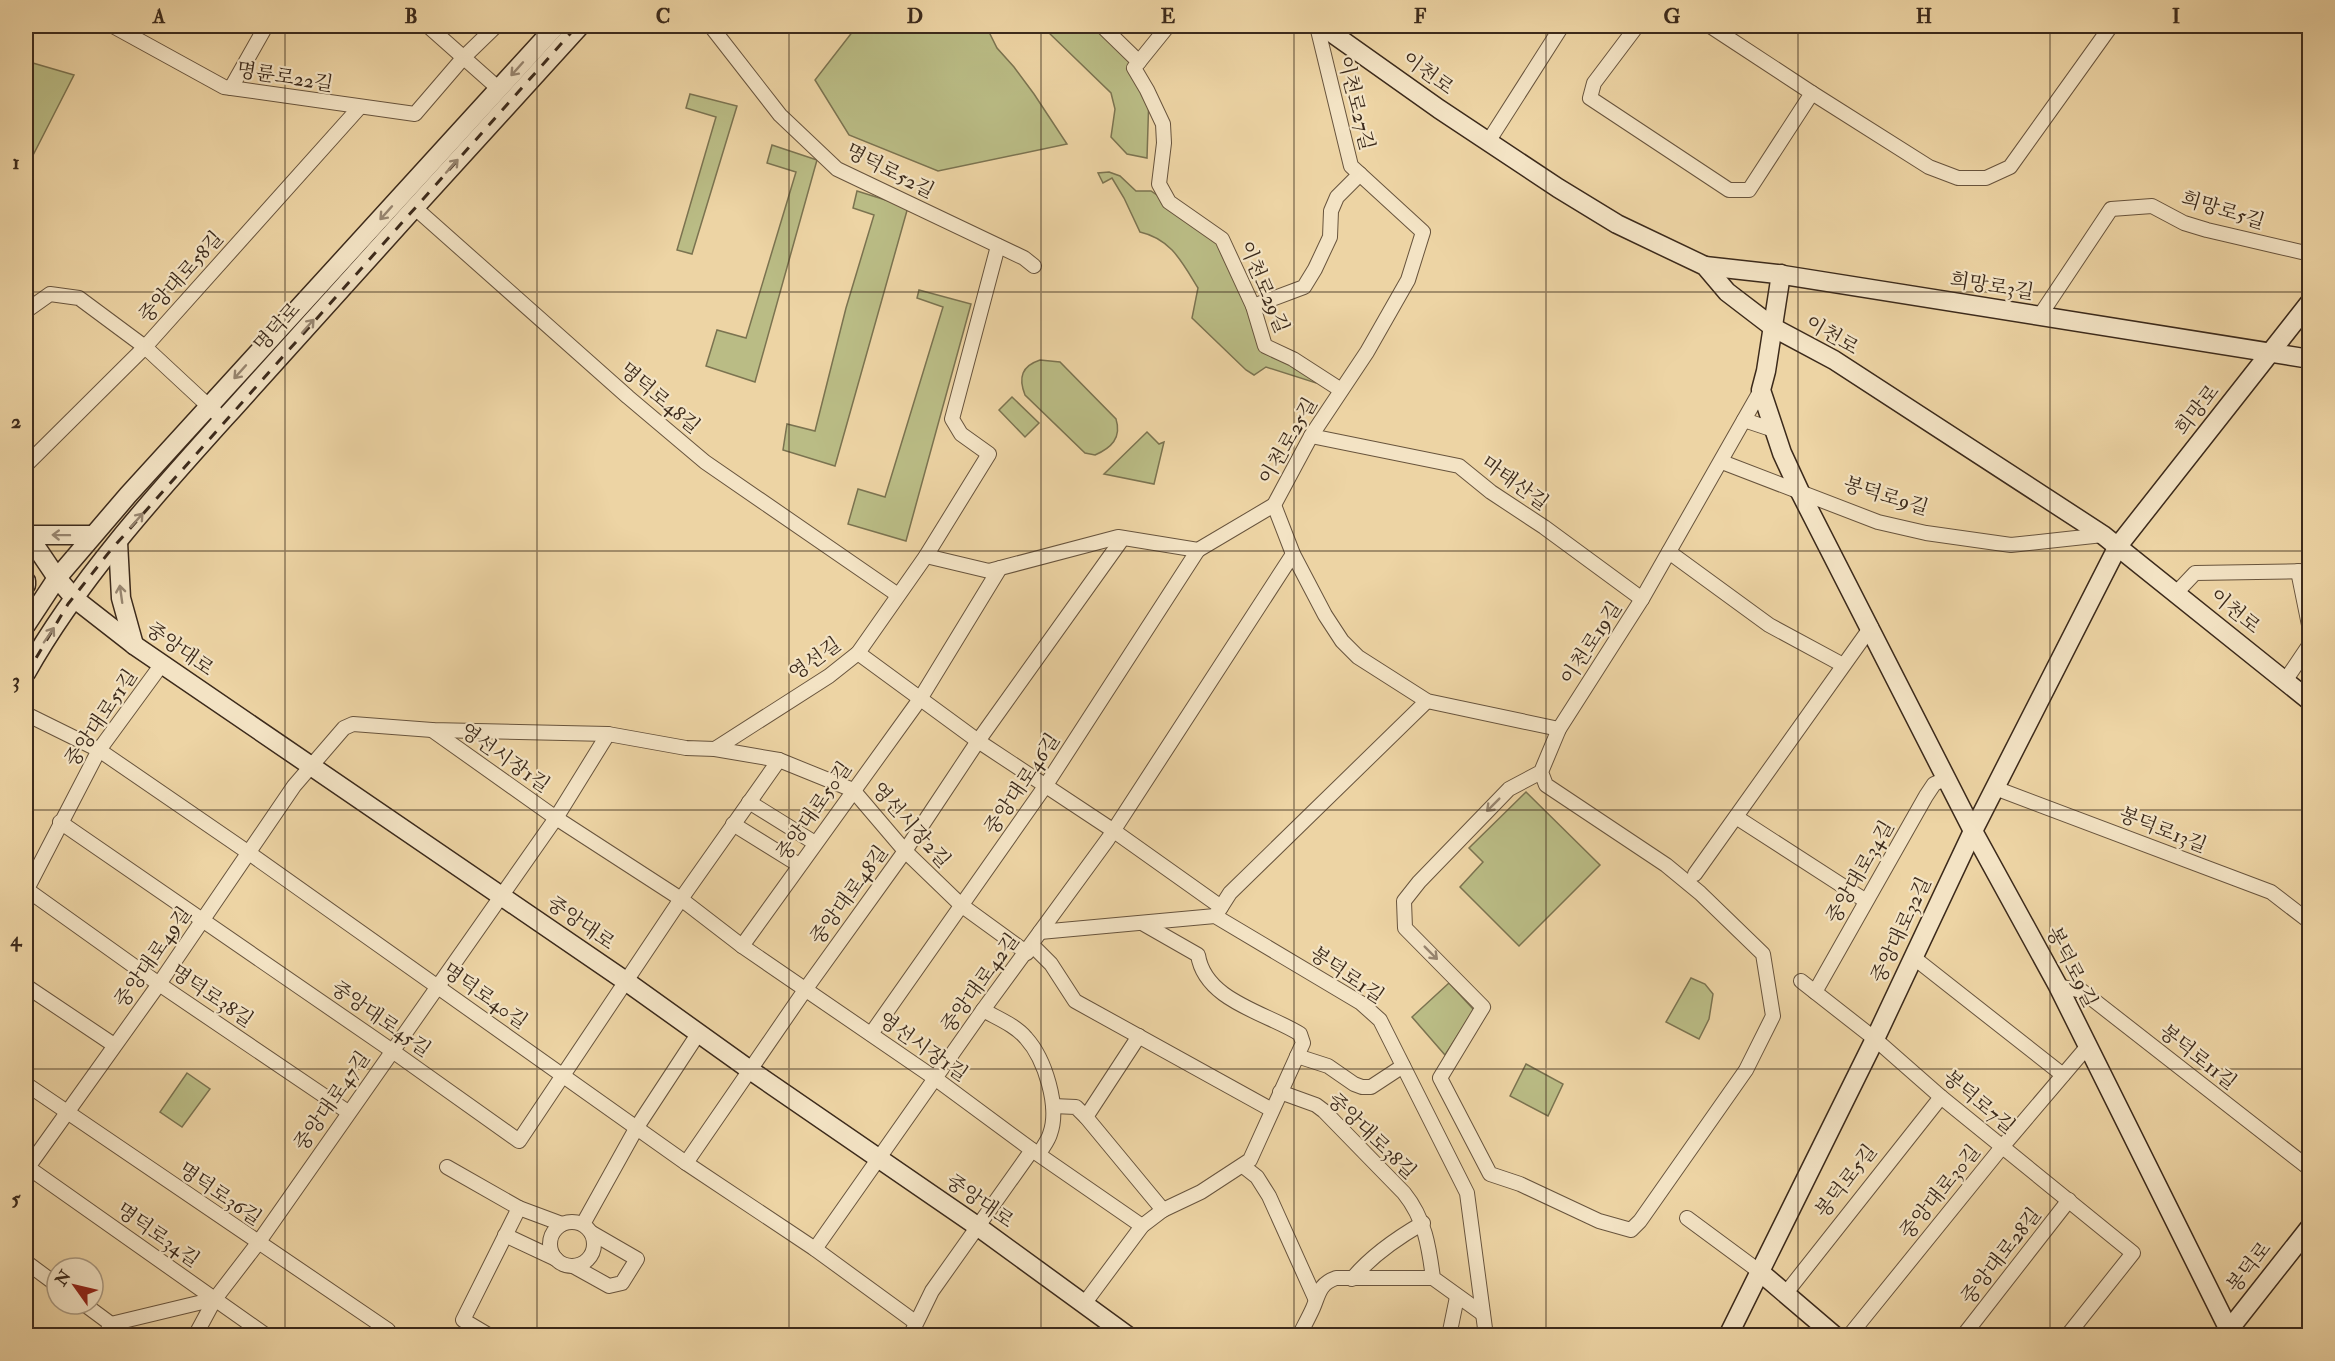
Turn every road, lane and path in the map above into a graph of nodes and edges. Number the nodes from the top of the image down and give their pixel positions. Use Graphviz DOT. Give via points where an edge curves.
graph roads {
  1 [pos="113,26"];
  2 [pos="266,26"];
  3 [pos="428,26"];
  4 [pos="496,26"];
  5 [pos="556,26"];
  6 [pos="580,26"];
  7 [pos="713,26"];
  8 [pos="1102,26"];
  9 [pos="1168,26"];
  10 [pos="1317,26"];
  11 [pos="1322,26"];
  12 [pos="1562,26"];
  13 [pos="1636,26"];
  14 [pos="1710,26"];
  15 [pos="2111,26"];
  16 [pos="464,57"];
  17 [pos="1139,62"];
  18 [pos="231,88"];
  19 [pos="499,89"];
  20 [pos="1812,93"];
  21 [pos="359,108"];
  22 [pos="1488,142"];
  23 [pos="1360,174"];
  24 [pos="414,207"];
  25 [pos="1423,232"];
  26 [pos="998,246"];
  27 [pos="2310,254"];
  28 [pos="1034,266"];
  29 [pos="1705,266"];
  30 [pos="1781,274"];
  31 [pos="2310,302"];
  32 [pos="1253,306"];
  33 [pos="26,311"];
  34 [pos="2039,317"];
  35 [pos="1774,328"];
  36 [pos="145,346"];
  37 [pos="2271,352"];
  38 [pos="2310,359"];
  39 [pos="1341,390"];
  40 [pos="1761,390"];
  41 [pos="209,406"];
  42 [pos="224,420"];
  43 [pos="1744,420"];
  44 [pos="1774,430"];
  45 [pos="1311,436"];
  46 [pos="1722,462"];
  47 [pos="26,465"];
  48 [pos="1800,492"];
  49 [pos="1274,505"];
  50 [pos="27,534"];
  51 [pos="93,535"];
  52 [pos="2103,535"];
  53 [pos="1123,538"];
  54 [pos="118,542"];
  55 [pos="2118,546"];
  56 [pos="1198,550"];
  57 [pos="1669,552"];
  58 [pos="1293,554"];
  59 [pos="926,556"];
  60 [pos="1000,568"];
  61 [pos="2304,571"];
  62 [pos="57,578"];
  63 [pos="2177,592"];
  64 [pos="898,595"];
  65 [pos="75,599"];
  66 [pos="1642,599"];
  67 [pos="26,625"];
  68 [pos="1870,627"];
  69 [pos="2310,630"];
  70 [pos="2310,644"];
  71 [pos="134,645"];
  72 [pos="858,652"];
  73 [pos="162,664"];
  74 [pos="1843,665"];
  75 [pos="26,673"];
  76 [pos="2285,681"];
  77 [pos="920,699"];
  78 [pos="1427,701"];
  79 [pos="2310,701"];
  80 [pos="26,714"];
  81 [pos="1559,729"];
  82 [pos="432,730"];
  83 [pos="608,734"];
  84 [pos="978,741"];
  85 [pos="716,748"];
  86 [pos="99,750"];
  87 [pos="779,760"];
  88 [pos="312,766"];
  89 [pos="1541,772"];
  90 [pos="1947,778"];
  91 [pos="1046,785"];
  92 [pos="1995,788"];
  93 [pos="853,790"];
  94 [pos="748,802"];
  95 [pos="1736,817"];
  96 [pos="556,818"];
  97 [pos="60,822"];
  98 [pos="733,824"];
  99 [pos="1114,831"];
  100 [pos="1974,831"];
  101 [pos="815,843"];
  102 [pos="904,851"];
  103 [pos="249,853"];
  104 [pos="800,866"];
  105 [pos="1695,874"];
  106 [pos="26,890"];
  107 [pos="501,895"];
  108 [pos="681,899"];
  109 [pos="1866,901"];
  110 [pos="961,905"];
  111 [pos="1218,911"];
  112 [pos="203,920"];
  113 [pos="2310,922"];
  114 [pos="1142,923"];
  115 [pos="1040,932"];
  116 [pos="742,946"];
  117 [pos="1029,949"];
  118 [pos="1913,957"];
  119 [pos="1800,981"];
  120 [pos="627,982"];
  121 [pos="159,984"];
  122 [pos="26,986"];
  123 [pos="438,986"];
  124 [pos="2058,986"];
  125 [pos="805,990"];
  126 [pos="1815,992"];
  127 [pos="983,1010"];
  128 [pos="698,1034"];
  129 [pos="872,1035"];
  130 [pos="1139,1036"];
  131 [pos="1875,1039"];
  132 [pos="114,1045"];
  133 [pos="2087,1047"];
  134 [pos="392,1050"];
  135 [pos="1297,1056"];
  136 [pos="1403,1066"];
  137 [pos="750,1070"];
  138 [pos="564,1074"];
  139 [pos="2063,1076"];
  140 [pos="936,1079"];
  141 [pos="26,1084"];
  142 [pos="1280,1092"];
  143 [pos="1941,1097"];
  144 [pos="1053,1106"];
  145 [pos="1272,1110"];
  146 [pos="348,1112"];
  147 [pos="65,1113"];
  148 [pos="1086,1117"];
  149 [pos="637,1127"];
  150 [pos="2002,1147"];
  151 [pos="1035,1152"];
  152 [pos="878,1158"];
  153 [pos="686,1163"];
  154 [pos="1243,1166"];
  155 [pos="447,1167"];
  156 [pos="26,1168"];
  157 [pos="2310,1169"];
  158 [pos="2069,1200"];
  159 [pos="519,1208"];
  160 [pos="1163,1210"];
  161 [pos="1687,1218"];
  162 [pos="1423,1223"];
  163 [pos="562,1224"];
  164 [pos="978,1226"];
  165 [pos="1142,1226"];
  166 [pos="2310,1227"];
  167 [pos="587,1229"];
  168 [pos="504,1235"];
  169 [pos="258,1243"];
  170 [pos="815,1249"];
  171 [pos="556,1259"];
  172 [pos="26,1262"];
  173 [pos="573,1266"];
  174 [pos="1760,1272"];
  175 [pos="45,1276"];
  176 [pos="1433,1278"];
  177 [pos="1352,1279"];
  178 [pos="1786,1293"];
  179 [pos="1457,1297"];
  180 [pos="1315,1298"];
  181 [pos="215,1299"];
  182 [pos="1084,1304"];
  183 [pos="1483,1314"];
  184 [pos="95,1316"];
  185 [pos="912,1329"];
  186 [pos="108,1330"];
  187 [pos="2228,1334"];
  188 [pos="195,1335"];
  189 [pos="267,1335"];
  190 [pos="384,1335"];
  191 [pos="490,1335"];
  192 [pos="1128,1335"];
  193 [pos="1299,1335"];
  194 [pos="1449,1335"];
  195 [pos="1486,1335"];
  196 [pos="1728,1335"];
  197 [pos="1835,1335"];
  198 [pos="1849,1335"];
  199 [pos="1963,1335"];
  200 [pos="2067,1335"];
  1 -- 18 [label="street, 명륜로22길"];
  2 -- 18 [label="street"];
  3 -- 16 [label="street"];
  4 -- 16 [label="street"];
  5 -- 19 [label="main road, 명덕로, one-way"];
  24 -- 6 [label="main road, 명덕로, one-way"];
  7 -- 26 [label="street, 명덕로52길" via="780,115 837,169"];
  8 -- 17 [label="street"];
  9 -- 17 [label="street"];
  10 -- 23 [label="street, 이천로27길" via="1351,166"];
  11 -- 22 [label="main road, 이천로"];
  12 -- 22 [label="street"];
  13 -- 20 [label="street" via="1594,83 1590,99 1729,190 1749,190"];
  14 -- 20 [label="street"];
  15 -- 20 [label="street" via="2010,167 1986,178 1958,178 1929,167"];
  16 -- 19 [label="street"];
  16 -- 21 [label="street, 명륜로22길" via="416,114"];
  17 -- 32 [label="street, 이천로29길" via="1134,68 1163,124 1159,184 1169,202 1222,239"];
  18 -- 21 [label="street, 명륜로22길"];
  19 -- 41 [label="main road, 명덕로, one-way"];
  21 -- 36 [label="street, 중앙대로58길"];
  22 -- 29 [label="main road, 이천로" via="1617,224"];
  23 -- 25 [label="street, 이천로27길"];
  23 -- 32 [label="street" via="1337,197 1331,211 1330,237 1304,287"];
  42 -- 24 [label="main road, 명덕로, one-way"];
  24 -- 64 [label="street, 명덕로48길" via="705,462"];
  25 -- 39 [label="street, 이천로25길" via="1408,280"];
  26 -- 28 [label="street, 명덕로52길"];
  26 -- 59 [label="street, 영선길" via="952,419 961,434 989,454"];
  27 -- 34 [label="street, 희망로5길" via="2207,230 2152,206 2111,210"];
  29 -- 30 [label="main road, 희망로3길"];
  29 -- 35 [label="main road, 이천로" via="1727,292"];
  30 -- 34 [label="main road, 희망로3길"];
  30 -- 35 [label="main road, 봉덕로9길"];
  31 -- 37 [label="main road, 희망로"];
  32 -- 39 [label="street, 이천로29길" via="1265,346"];
  33 -- 36 [label="street" via="50,294 79,298"];
  34 -- 37 [label="main road, 희망로3길"];
  35 -- 40 [label="main road, 봉덕로9길"];
  35 -- 52 [label="main road, 이천로" via="1834,360"];
  36 -- 41 [label="street"];
  36 -- 47 [label="street, 중앙대로58길"];
  37 -- 38 [label="main road, 희망로3길"];
  37 -- 55 [label="main road, 희망로"];
  39 -- 45 [label="street, 이천로25길"];
  40 -- 43 [label="street, 이천로19길"];
  40 -- 44 [label="main road, 봉덕로9길"];
  41 -- 42 [label="street"];
  41 -- 51 [label="main road, 명덕로"];
  54 -- 42 [label="main road, 명덕로, one-way"];
  43 -- 44 [label="street"];
  43 -- 46 [label="street, 이천로19길"];
  44 -- 48 [label="main road, 봉덕로9길"];
  45 -- 49 [label="street, 이천로25길"];
  45 -- 66 [label="street, 마태산길" via="1459,466"];
  46 -- 48 [label="street"];
  46 -- 57 [label="street, 이천로19길"];
  48 -- 52 [label="street, 봉덕로9길" via="1878,522 2000,544"];
  48 -- 68 [label="main road, 봉덕로9길"];
  49 -- 56 [label="street, 이천로25길"];
  49 -- 58 [label="street"];
  51 -- 50 [label="main road, one-way"];
  50 -- 62 [label="main road, 중앙대로"];
  51 -- 62 [label="main road, 명덕로"];
  52 -- 55 [label="main road, 이천로"];
  53 -- 56 [label="street"];
  53 -- 60 [label="street"];
  53 -- 84 [label="street, 중앙대로48길"];
  54 -- 65 [label="main road, 명덕로"];
  71 -- 54 [label="main road, one-way" via="121,598"];
  55 -- 63 [label="main road, 이천로"];
  55 -- 92 [label="main road, 중앙대로32길"];
  56 -- 91 [label="street, 중앙대로46길"];
  57 -- 66 [label="street, 이천로19길"];
  57 -- 74 [label="street" via="1768,625"];
  58 -- 78 [label="street" via="1342,641 1358,657"];
  58 -- 99 [label="street, 중앙대로42길"];
  59 -- 60 [label="street" via="989,571"];
  59 -- 64 [label="street, 영선길"];
  60 -- 77 [label="street, 중앙대로50길"];
  61 -- 63 [label="street" via="2195,573"];
  61 -- 69 [label="street"];
  62 -- 65 [label="main road, 중앙대로"];
  62 -- 67 [label="main road, 명덕로"];
  63 -- 76 [label="main road, 이천로"];
  64 -- 72 [label="street, 영선길"];
  65 -- 71 [label="main road, 중앙대로"];
  75 -- 65 [label="main road, 명덕로, one-way"];
  66 -- 81 [label="street, 이천로19길"];
  68 -- 74 [label="street"];
  68 -- 90 [label="main road, 봉덕로9길"];
  70 -- 76 [label="street"];
  71 -- 73 [label="main road, 중앙대로"];
  72 -- 77 [label="street"];
  72 -- 85 [label="street, 영선길" via="829,676"];
  73 -- 86 [label="street, 중앙대로51길"];
  73 -- 88 [label="main road, 중앙대로"];
  74 -- 95 [label="street"];
  76 -- 79 [label="main road, 이천로"];
  77 -- 84 [label="street"];
  77 -- 93 [label="street, 중앙대로50길"];
  78 -- 81 [label="street"];
  78 -- 111 [label="street" via="1230,893"];
  80 -- 86 [label="street, 명덕로40길"];
  81 -- 89 [label="street, 이천로19길"];
  82 -- 83 [label="street"];
  82 -- 88 [label="street, 중앙대로49길" via="353,724 344,728"];
  82 -- 96 [label="street, 영선시장1길"];
  83 -- 85 [label="street" via="686,748"];
  83 -- 96 [label="street, 영선시장1길"];
  84 -- 91 [label="street"];
  84 -- 102 [label="street, 중앙대로48길"];
  85 -- 87 [label="street, 영선시장2길"];
  86 -- 97 [label="street, 중앙대로51길"];
  86 -- 103 [label="street, 명덕로40길"];
  87 -- 93 [label="street, 영선시장2길"];
  87 -- 94 [label="street"];
  88 -- 103 [label="street, 중앙대로49길"];
  88 -- 107 [label="main road, 중앙대로"];
  89 -- 89 [label="street, one-way" via="1509,789 1419,882 1404,901 1405,928 1483,1007 1440,1078 1490,1174 1599,1221 1631,1230 1746,1070 1773,1016 1763,954 1666,865 1546,785"];
  90 -- 100 [label="main road, 봉덕로9길"];
  90 -- 109 [label="street, 중앙대로34길" via="1934,784 1926,795"];
  91 -- 99 [label="street"];
  91 -- 110 [label="street, 중앙대로46길"];
  92 -- 100 [label="main road, 중앙대로32길"];
  92 -- 113 [label="street, 봉덕로13길" via="2271,892"];
  93 -- 101 [label="street, 중앙대로50길"];
  93 -- 102 [label="street, 영선시장2길"];
  94 -- 98 [label="street"];
  94 -- 101 [label="street"];
  95 -- 105 [label="street"];
  95 -- 109 [label="street"];
  96 -- 107 [label="street, 영선시장1길"];
  96 -- 108 [label="street, 영선시장1길"];
  97 -- 106 [label="street, 중앙대로51길"];
  97 -- 112 [label="street, 중앙대로45길"];
  98 -- 104 [label="street"];
  98 -- 108 [label="street"];
  99 -- 111 [label="street"];
  99 -- 115 [label="street, 중앙대로42길"];
  100 -- 118 [label="main road, 중앙대로32길"];
  100 -- 124 [label="main road, 봉덕로9길"];
  101 -- 104 [label="street, 중앙대로50길"];
  102 -- 110 [label="street, 영선시장2길"];
  102 -- 125 [label="street, 중앙대로48길"];
  103 -- 112 [label="street, 중앙대로49길"];
  103 -- 123 [label="street, 명덕로40길"];
  104 -- 116 [label="street, 중앙대로50길"];
  106 -- 121 [label="street, 명덕로38길"];
  107 -- 120 [label="main road, 중앙대로"];
  107 -- 123 [label="street, 중앙대로47길"];
  108 -- 116 [label="street, 영선시장1길"];
  108 -- 120 [label="street, 중앙대로45길"];
  109 -- 126 [label="street, 중앙대로34길"];
  110 -- 117 [label="street, 영선시장2길"];
  110 -- 129 [label="street, 중앙대로46길"];
  111 -- 114 [label="street"];
  111 -- 136 [label="street, 봉덕로1길" via="1361,1003 1380,1020"];
  112 -- 121 [label="street, 중앙대로49길"];
  112 -- 134 [label="street, 중앙대로45길"];
  114 -- 115 [label="street"];
  114 -- 135 [label="street" via="1198,955 1200,968 1220,992 1300,1034 1303,1043"];
  115 -- 117 [label="street, 중앙대로42길"];
  116 -- 125 [label="street, 영선시장1길"];
  117 -- 127 [label="street, 중앙대로42길"];
  117 -- 130 [label="street, 영선시장2길" via="1051,964 1075,1001"];
  118 -- 131 [label="main road, 중앙대로32길"];
  118 -- 139 [label="street"];
  119 -- 126 [label="street, 봉덕로7길"];
  120 -- 128 [label="main road, 중앙대로"];
  120 -- 138 [label="street, 중앙대로45길"];
  121 -- 132 [label="street, 중앙대로49길"];
  121 -- 146 [label="street, 명덕로38길"];
  122 -- 132 [label="street"];
  123 -- 134 [label="street, 중앙대로47길"];
  123 -- 138 [label="street, 명덕로40길"];
  124 -- 133 [label="main road, 봉덕로9길"];
  124 -- 157 [label="street, 봉덕로11길" via="2082,991"];
  125 -- 129 [label="street, 영선시장1길"];
  125 -- 137 [label="street, 중앙대로48길"];
  126 -- 131 [label="street, 봉덕로7길"];
  127 -- 140 [label="street, 중앙대로42길"];
  127 -- 144 [label="street" via="1026,1038 1045,1073"];
  128 -- 137 [label="main road, 중앙대로"];
  128 -- 149 [label="street"];
  129 -- 140 [label="street, 영선시장1길"];
  130 -- 145 [label="street, 영선시장2길"];
  130 -- 148 [label="street"];
  131 -- 143 [label="street, 봉덕로7길"];
  131 -- 174 [label="main road, 중앙대로32길"];
  132 -- 147 [label="street, 중앙대로49길"];
  133 -- 139 [label="street, 중앙대로30길"];
  133 -- 187 [label="main road, 봉덕로9길"];
  134 -- 138 [label="street, 중앙대로45길" via="519,1141"];
  134 -- 146 [label="street, 중앙대로47길"];
  135 -- 136 [label="street" via="1328,1066 1362,1087 1371,1087"];
  135 -- 142 [label="street"];
  136 -- 183 [label="street, 봉덕로1길" via="1467,1193"];
  137 -- 152 [label="main road, 중앙대로"];
  137 -- 153 [label="street, 중앙대로48길"];
  138 -- 149 [label="street, 명덕로40길"];
  139 -- 150 [label="street, 중앙대로30길"];
  140 -- 151 [label="street, 영선시장1길"];
  140 -- 152 [label="street, 중앙대로42길"];
  141 -- 147 [label="street, 명덕로36길"];
  142 -- 145 [label="street"];
  142 -- 162 [label="street, 중앙대로38길" via="1324,1111 1404,1193"];
  143 -- 150 [label="street, 봉덕로7길"];
  143 -- 178 [label="street, 봉덕로5길"];
  144 -- 148 [label="street" via="1076,1107"];
  144 -- 151 [label="street" via="1050,1134"];
  145 -- 154 [label="street" via="1259,1143"];
  146 -- 169 [label="street, 중앙대로47길"];
  147 -- 156 [label="street, 중앙대로49길"];
  147 -- 169 [label="street, 명덕로36길"];
  148 -- 160 [label="street"];
  149 -- 153 [label="street, 명덕로40길"];
  149 -- 167 [label="street"];
  150 -- 158 [label="street, 봉덕로7길"];
  150 -- 198 [label="street, 중앙대로30길"];
  151 -- 164 [label="street"];
  151 -- 165 [label="street, 영선시장1길"];
  152 -- 164 [label="main road, 중앙대로"];
  152 -- 170 [label="street, 중앙대로42길"];
  153 -- 170 [label="street, 명덕로40길"];
  154 -- 160 [label="street"];
  154 -- 180 [label="street" via="1257,1177 1269,1196"];
  155 -- 159 [label="street"];
  156 -- 181 [label="street, 명덕로34길"];
  158 -- 199 [label="street, 중앙대로28길"];
  158 -- 200 [label="street, 봉덕로7길" via="2133,1253"];
  159 -- 163 [label="street"];
  159 -- 168 [label="street"];
  160 -- 165 [label="street"];
  161 -- 174 [label="street"];
  162 -- 176 [label="street, 중앙대로38길"];
  162 -- 177 [label="street" via="1361,1267"];
  163 -- 167 [label="street" via="576,1222"];
  163 -- 171 [label="street" via="550,1240"];
  164 -- 182 [label="main road, 중앙대로"];
  164 -- 185 [label="street" via="932,1291"];
  165 -- 182 [label="street"];
  166 -- 187 [label="main road, 봉덕로"];
  167 -- 173 [label="street" via="594,1248 592,1255"];
  167 -- 173 [label="street" via="637,1259 622,1282 609,1286"];
  168 -- 171 [label="street"];
  168 -- 191 [label="street" via="463,1320"];
  169 -- 181 [label="street, 중앙대로47길"];
  169 -- 190 [label="street, 명덕로36길" via="388,1330"];
  170 -- 185 [label="street, 명덕로40길"];
  171 -- 173 [label="street"];
  172 -- 175 [label="street"];
  174 -- 178 [label="main road"];
  174 -- 196 [label="main road, 중앙대로32길"];
  176 -- 177 [label="street"];
  176 -- 179 [label="street"];
  177 -- 180 [label="street" via="1327,1281"];
  178 -- 197 [label="main road"];
  179 -- 183 [label="street"];
  179 -- 194 [label="street"];
  180 -- 193 [label="street"];
  181 -- 186 [label="street"];
  181 -- 188 [label="street, 중앙대로47길"];
  181 -- 189 [label="street, 명덕로34길"];
  182 -- 192 [label="main road, 중앙대로"];
  183 -- 195 [label="street, 봉덕로1길"];
  184 -- 186 [label="street"];
}
